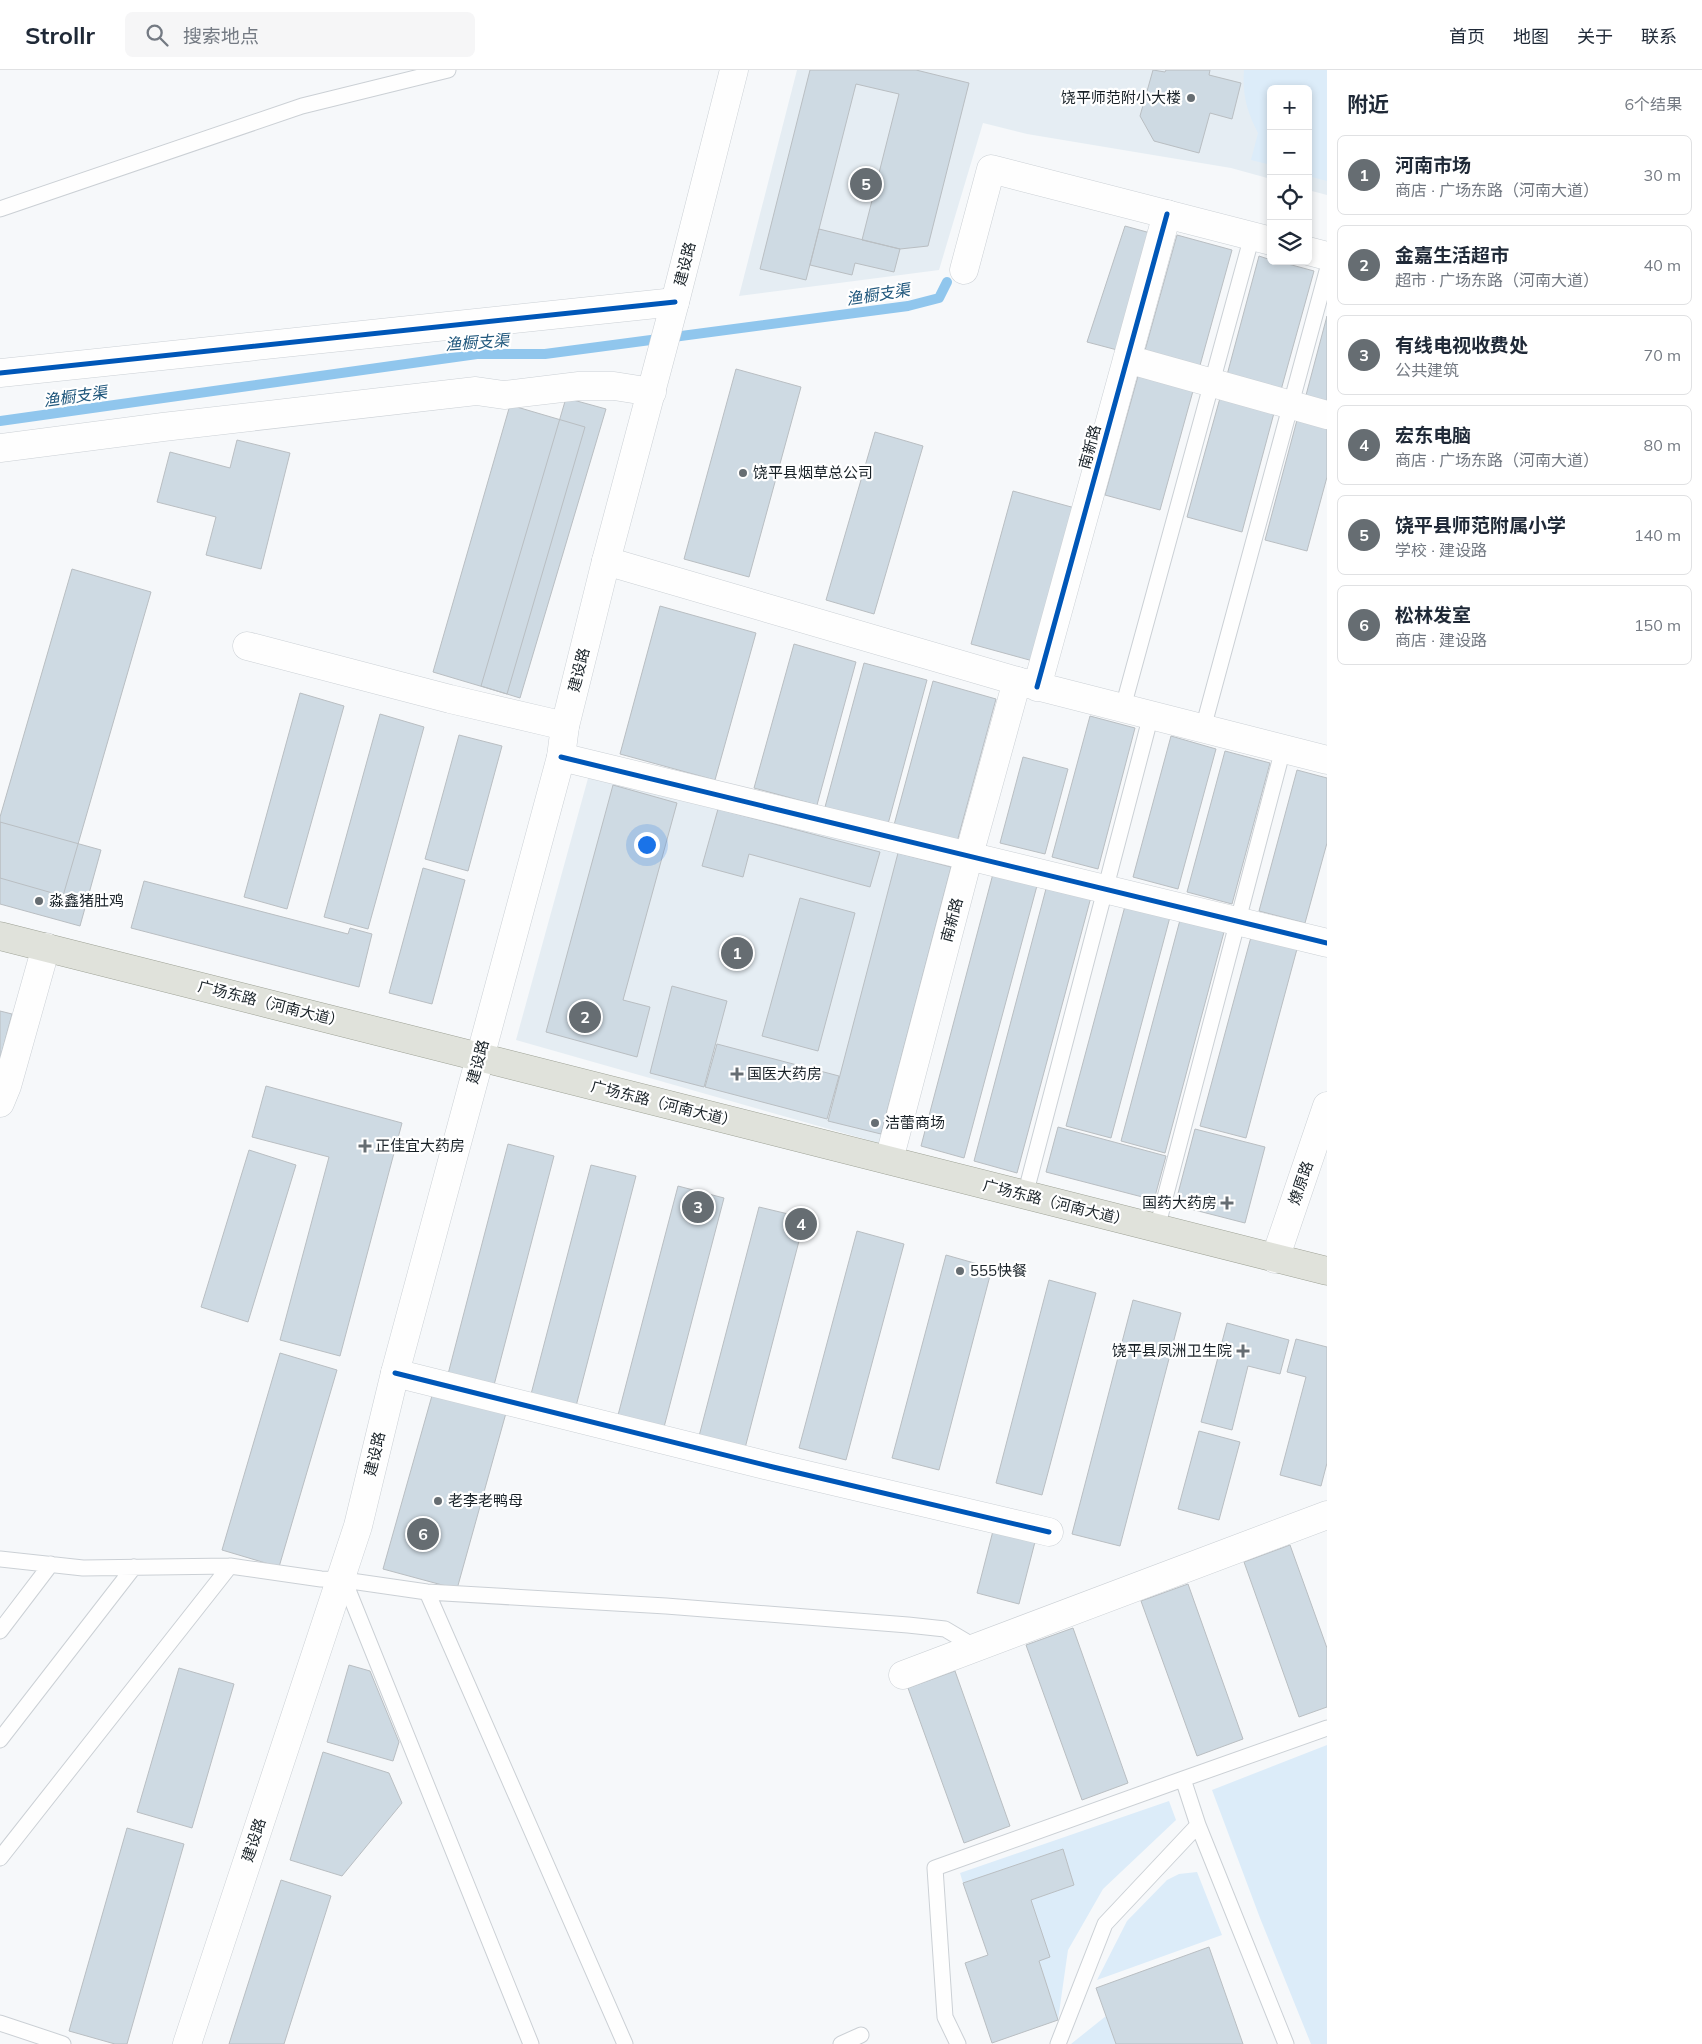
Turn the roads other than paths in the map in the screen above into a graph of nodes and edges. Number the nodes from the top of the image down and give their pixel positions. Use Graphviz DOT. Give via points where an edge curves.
graph roads {
  1 [pos="448,70"];
  2 [pos="734,70"];
  3 [pos="0,209"];
  4 [pos="1167,214"];
  5 [pos="1261,239"];
  6 [pos="1312,252"];
  7 [pos="1327,256"];
  8 [pos="964,270"];
  9 [pos="1327,271"];
  10 [pos="676,302"];
  11 [pos="1127,359"];
  12 [pos="0,373"];
  13 [pos="1211,383"];
  14 [pos="652,392"];
  15 [pos="1291,405"];
  16 [pos="1327,415"];
  17 [pos="0,448"];
  18 [pos="606,561"];
  19 [pos="247,646"];
  20 [pos="1027,684"];
  21 [pos="1123,707"];
  22 [pos="1151,715"];
  23 [pos="564,726"];
  24 [pos="1203,728"];
  25 [pos="1283,749"];
  26 [pos="562,756"];
  27 [pos="1327,760"];
  28 [pos="969,855"];
  29 [pos="1106,889"];
  30 [pos="1238,922"];
  31 [pos="0,936"];
  32 [pos="1327,944"];
  33 [pos="46,947"];
  34 [pos="480,1057"];
  35 [pos="0,1103"];
  36 [pos="1327,1106"];
  37 [pos="889,1160"];
  38 [pos="1025,1196"];
  39 [pos="1157,1228"];
  40 [pos="1275,1259"];
  41 [pos="1327,1272"];
  42 [pos="395,1373"];
  43 [pos="1327,1514"];
  44 [pos="1049,1532"];
  45 [pos="0,1559"];
  46 [pos="51,1564"];
  47 [pos="230,1566"];
  48 [pos="134,1567"];
  49 [pos="344,1580"];
  50 [pos="427,1592"];
  51 [pos="0,1631"];
  52 [pos="977,1648"];
  53 [pos="903,1675"];
  54 [pos="1327,1728"];
  55 [pos="0,1740"];
  56 [pos="1183,1779"];
  57 [pos="1198,1825"];
  58 [pos="0,1858"];
  59 [pos="0,2023"];
  60 [pos="861,2035"];
  61 [pos="63,2044"];
  62 [pos="187,2044"];
  63 [pos="531,2044"];
  64 [pos="625,2044"];
  65 [pos="841,2044"];
  66 [pos="958,2044"];
  67 [pos="1058,2044"];
  68 [pos="1286,2044"];
  1 -- 3 [label="lane" via="302,106"];
  2 -- 10 [label="street, 建设路"];
  4 -- 5 [label="street"];
  4 -- 8 [label="street" via="991,169"];
  4 -- 11 [label="street, 南新路"];
  5 -- 13 [label="lane"];
  6 -- 7 [label="street"];
  9 -- 15 [label="lane"];
  10 -- 12 [label="street"];
  10 -- 14 [label="street, 建设路"];
  11 -- 13 [label="street"];
  11 -- 20 [label="street, 南新路"];
  13 -- 15 [label="street"];
  13 -- 21 [label="lane"];
  14 -- 17 [label="street" via="614,386 579,386 504,395 476,391 162,426"];
  14 -- 18 [label="street, 建设路"];
  15 -- 16 [label="street"];
  15 -- 24 [label="lane"];
  18 -- 20 [label="street"];
  18 -- 23 [label="street, 建设路"];
  19 -- 23 [label="street"];
  20 -- 21 [label="street"];
  20 -- 28 [label="street, 南新路"];
  21 -- 22 [label="street"];
  22 -- 24 [label="street"];
  22 -- 29 [label="lane"];
  23 -- 26 [label="street, 建设路"];
  24 -- 25 [label="street"];
  25 -- 27 [label="street"];
  25 -- 30 [label="lane"];
  26 -- 28 [label="street"];
  26 -- 34 [label="street, 建设路"];
  28 -- 29 [label="street"];
  28 -- 37 [label="street, 南新路"];
  29 -- 30 [label="street"];
  29 -- 38 [label="lane"];
  30 -- 32 [label="street"];
  30 -- 39 [label="lane"];
  31 -- 33 [label="main road, 广场东路（河南大道）"];
  33 -- 34 [label="main road, 广场东路（河南大道）"];
  33 -- 35 [label="street"];
  34 -- 37 [label="main road, 广场东路（河南大道）"];
  34 -- 42 [label="street, 建设路"];
  36 -- 40 [label="street, 燎原路"];
  37 -- 38 [label="main road, 广场东路（河南大道）"];
  38 -- 39 [label="main road, 广场东路（河南大道）"];
  39 -- 40 [label="main road, 广场东路（河南大道）"];
  40 -- 41 [label="main road, 广场东路（河南大道）"];
  42 -- 44 [label="street"];
  42 -- 62 [label="street, 建设路" via="358,1526"];
  43 -- 52 [label="street"];
  45 -- 46 [label="lane"];
  46 -- 48 [label="lane" via="83,1568"];
  46 -- 51 [label="lane"];
  47 -- 48 [label="lane"];
  47 -- 49 [label="lane"];
  47 -- 58 [label="lane"];
  48 -- 55 [label="lane"];
  49 -- 50 [label="lane"];
  49 -- 63 [label="lane"];
  50 -- 52 [label="lane" via="908,1625 945,1629"];
  50 -- 64 [label="lane"];
  52 -- 53 [label="street"];
  54 -- 56 [label="lane"];
  56 -- 57 [label="lane"];
  56 -- 66 [label="lane" via="935,1868 945,2017"];
  57 -- 67 [label="lane" via="1105,1924"];
  57 -- 68 [label="lane"];
  59 -- 61 [label="lane"];
  60 -- 65 [label="lane"];
}
